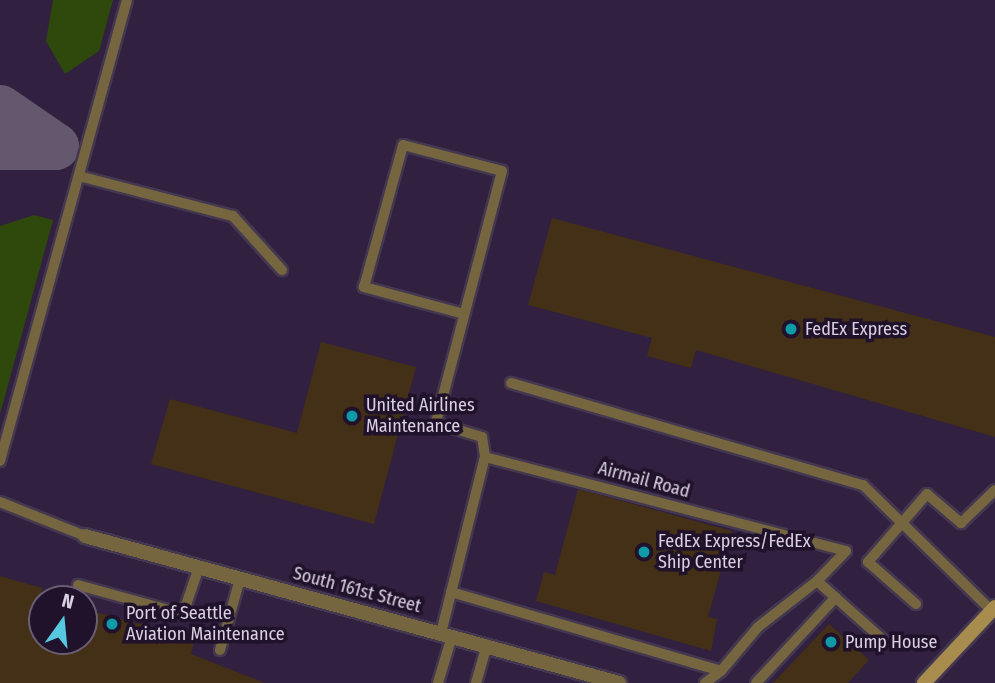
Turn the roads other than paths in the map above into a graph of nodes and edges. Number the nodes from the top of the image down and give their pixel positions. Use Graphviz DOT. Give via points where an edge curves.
graph roads {
  1 [pos="127,0"];
  2 [pos="79,176"];
  3 [pos="282,270"];
  4 [pos="464,314"];
  5 [pos="511,383"];
  6 [pos="485,457"];
  7 [pos="0,461"];
  8 [pos="995,490"];
  9 [pos="0,502"];
  10 [pos="903,524"];
  11 [pos="85,536"];
  12 [pos="199,567"];
  13 [pos="240,579"];
  14 [pos="817,581"];
  15 [pos="78,584"];
  16 [pos="452,592"];
  17 [pos="836,597"];
  18 [pos="916,604"];
  19 [pos="993,609"];
  20 [pos="447,635"];
  21 [pos="882,639"];
  22 [pos="487,645"];
  23 [pos="220,650"];
  24 [pos="721,671"];
  25 [pos="438,683"];
  26 [pos="476,683"];
  27 [pos="619,683"];
  28 [pos="705,683"];
  29 [pos="756,683"];
  30 [pos="924,683"];
  1 -- 2 [label="lane"];
  2 -- 3 [label="lane" via="233,216"];
  2 -- 7 [label="lane"];
  4 -- 4 [label="lane" via="502,171 403,145 364,287"];
  4 -- 6 [label="lane" via="436,423 482,437"];
  5 -- 10 [label="lane" via="863,485"];
  6 -- 14 [label="lane, Airmail Road" via="846,551"];
  6 -- 16 [label="lane"];
  8 -- 10 [label="lane" via="961,523 927,494"];
  9 -- 11 [label="lane"];
  10 -- 18 [label="lane" via="869,562"];
  10 -- 19 [label="lane"];
  11 -- 12 [label="street, South 161st Street"];
  12 -- 13 [label="street, South 161st Street"];
  12 -- 15 [label="lane" via="183,614"];
  13 -- 20 [label="street, South 161st Street"];
  13 -- 23 [label="lane"];
  14 -- 17 [label="lane"];
  14 -- 24 [label="lane" via="758,627"];
  16 -- 20 [label="lane"];
  16 -- 24 [label="lane"];
  17 -- 21 [label="lane"];
  17 -- 29 [label="lane"];
  19 -- 30 [label="street"];
  20 -- 22 [label="street, South 161st Street"];
  20 -- 25 [label="lane"];
  22 -- 26 [label="lane"];
  22 -- 27 [label="street, South 161st Street"];
  24 -- 28 [label="lane"];
}
